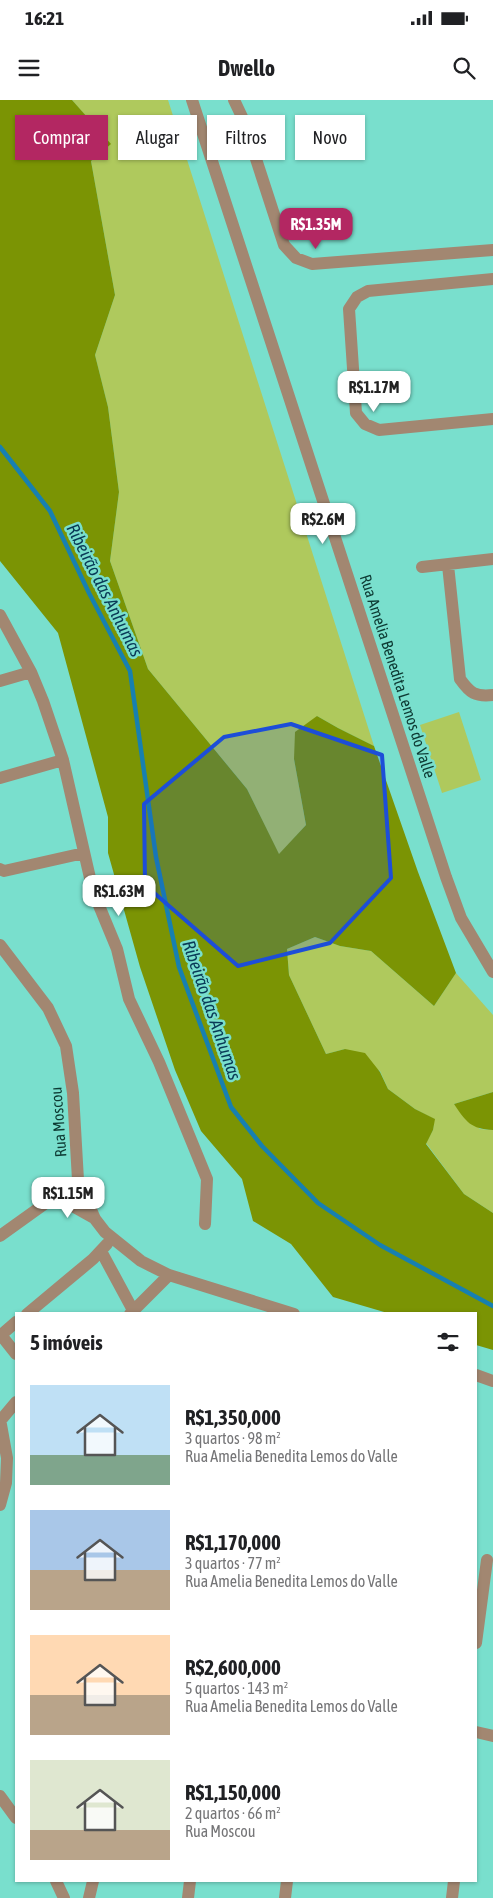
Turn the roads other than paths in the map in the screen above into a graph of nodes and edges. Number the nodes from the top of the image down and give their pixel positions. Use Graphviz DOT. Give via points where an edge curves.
graph roads {
  1 [pos="192,100"];
  2 [pos="234,100"];
  3 [pos="493,250"];
  4 [pos="493,279"];
  5 [pos="493,420"];
  6 [pos="493,559"];
  7 [pos="448,564"];
  8 [pos="422,568"];
  9 [pos="0,614"];
  10 [pos="31,672"];
  11 [pos="0,681"];
  12 [pos="493,695"];
  13 [pos="62,760"];
  14 [pos="0,778"];
  15 [pos="84,853"];
  16 [pos="0,869"];
  17 [pos="0,946"];
  18 [pos="493,972"];
  19 [pos="78,1180"];
  20 [pos="50,1200"];
  21 [pos="95,1219"];
  22 [pos="205,1224"];
  23 [pos="0,1236"];
  24 [pos="168,1275"];
  25 [pos="267,1309"];
  26 [pos="29,1312"];
  27 [pos="133,1312"];
  28 [pos="134,1312"];
  29 [pos="283,1312"];
  30 [pos="15,1323"];
  31 [pos="15,1353"];
  32 [pos="477,1376"];
  33 [pos="493,1381"];
  34 [pos="15,1403"];
  35 [pos="1,1420"];
  36 [pos="0,1505"];
  37 [pos="485,1560"];
  38 [pos="477,1634"];
  39 [pos="477,1732"];
  40 [pos="493,1736"];
  41 [pos="0,1796"];
  42 [pos="15,1817"];
  43 [pos="56,1882"];
  44 [pos="93,1882"];
  45 [pos="190,1882"];
  46 [pos="287,1882"];
  47 [pos="454,1882"];
  48 [pos="64,1898"];
  49 [pos="89,1898"];
  50 [pos="188,1898"];
  51 [pos="285,1898"];
  52 [pos="452,1898"];
  1 -- 18 [label="street, Rua Amelia Benedita Lemos do Valle" via="446,877 461,918"];
  2 -- 3 [label="street" via="284,245 296,258 312,264"];
  4 -- 5 [label="street" via="368,290 357,297 349,309 356,413 365,424 379,430"];
  6 -- 7 [label="street"];
  7 -- 8 [label="street"];
  7 -- 12 [label="street" via="460,679 468,690 482,696"];
  9 -- 10 [label="street"];
  10 -- 11 [label="street"];
  10 -- 13 [label="street"];
  13 -- 14 [label="street"];
  13 -- 15 [label="street"];
  15 -- 16 [label="street" via="4,871"];
  15 -- 22 [label="street" via="93,891 117,949 129,999 207,1179"];
  17 -- 19 [label="street, Rua Moscou" via="48,1008 66,1046 73,1092"];
  19 -- 20 [label="street"];
  19 -- 21 [label="street, Rua Moscou"];
  20 -- 21 [label="street" via="69,1204"];
  20 -- 23 [label="street"];
  21 -- 24 [label="street, Rua Moscou" via="105,1232 141,1261"];
  24 -- 25 [label="street, Rua Moscou"];
  24 -- 28 [label="street"];
  25 -- 29 [label="street, Rua Moscou"];
  26 -- 27 [label="street" via="104,1248"];
  30 -- 31 [label="street" via="1,1335"];
  32 -- 33 [label="street"];
  34 -- 35 [label="street"];
  35 -- 36 [label="street" via="7,1458 6,1483"];
  37 -- 38 [label="street"];
  39 -- 40 [label="street"];
  41 -- 42 [label="street"];
  43 -- 48 [label="street"];
  44 -- 49 [label="street"];
  45 -- 50 [label="street"];
  46 -- 51 [label="street"];
  47 -- 52 [label="street"];
}
